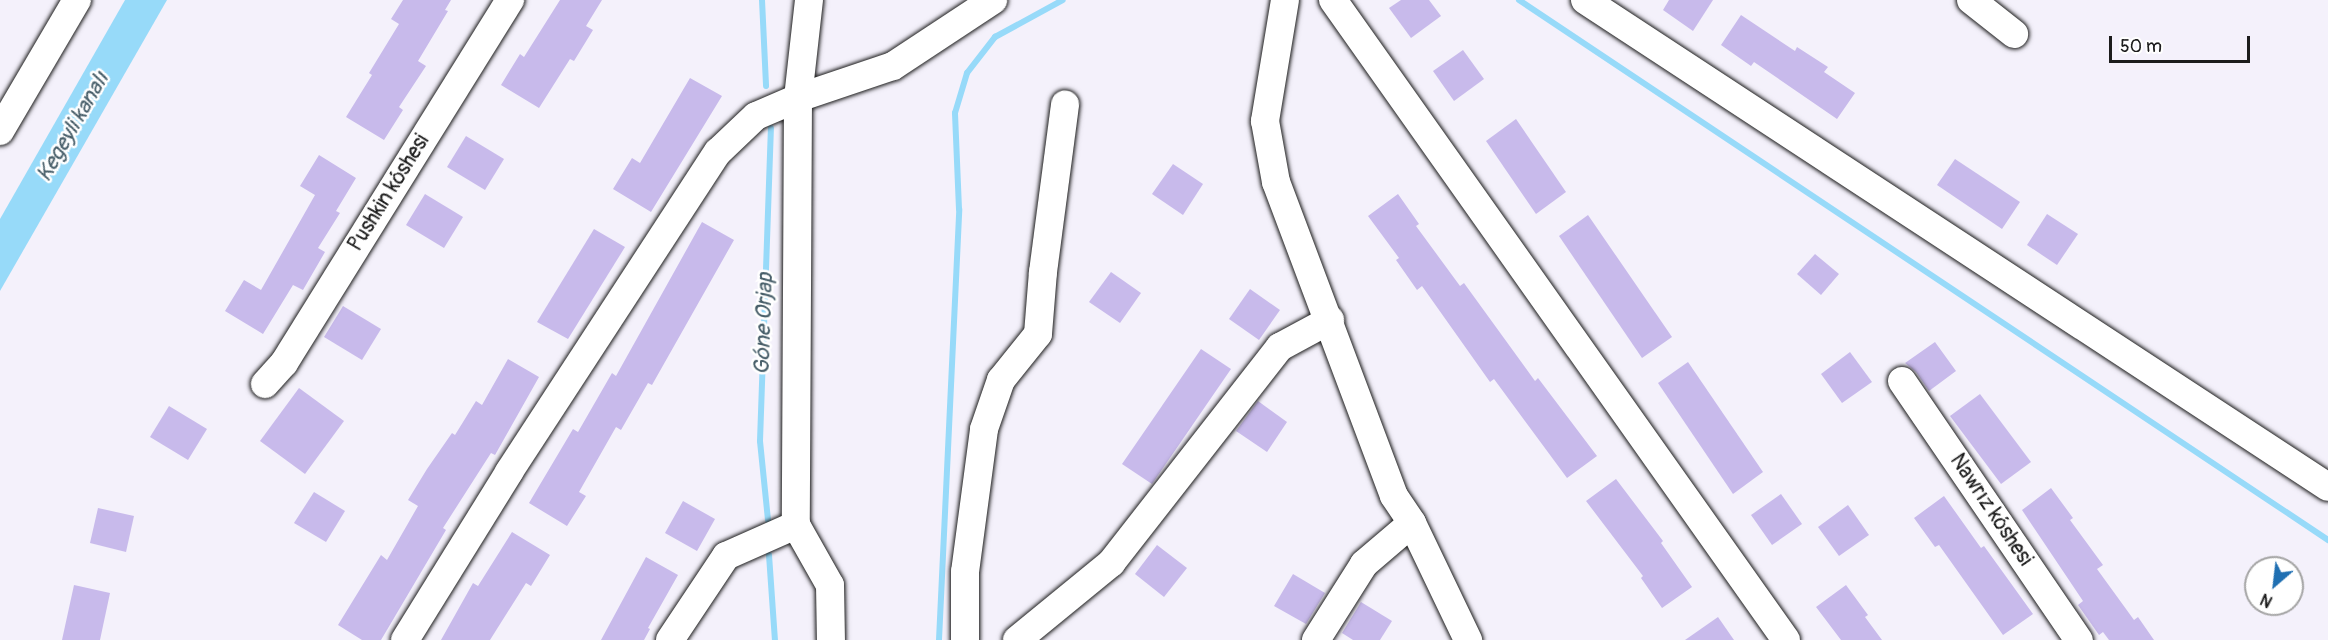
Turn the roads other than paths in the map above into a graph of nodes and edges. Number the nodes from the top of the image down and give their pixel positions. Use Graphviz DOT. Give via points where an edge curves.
graph roads {
  1 [pos="77,0"];
  2 [pos="510,0"];
  3 [pos="809,0"];
  4 [pos="993,0"];
  5 [pos="1285,0"];
  6 [pos="1333,0"];
  7 [pos="1585,0"];
  8 [pos="1971,0"];
  9 [pos="2014,34"];
  10 [pos="798,98"];
  11 [pos="1065,104"];
  12 [pos="0,131"];
  13 [pos="1330,320"];
  14 [pos="1902,381"];
  15 [pos="265,384"];
  16 [pos="2328,487"];
  17 [pos="1412,524"];
  18 [pos="796,525"];
  19 [pos="405,640"];
  20 [pos="670,640"];
  21 [pos="831,640"];
  22 [pos="965,640"];
  23 [pos="1017,640"];
  24 [pos="1316,640"];
  25 [pos="1468,640"];
  26 [pos="1786,640"];
  27 [pos="2079,640"];
  1 -- 12 [label="street"];
  2 -- 15 [label="street, Pushkin kóshesi" via="284,363"];
  3 -- 10 [label="street"];
  4 -- 10 [label="street" via="893,66"];
  5 -- 13 [label="street" via="1265,121 1276,182"];
  6 -- 26 [label="street"];
  7 -- 16 [label="street"];
  8 -- 9 [label="street"];
  10 -- 18 [label="street"];
  10 -- 19 [label="street" via="756,116 718,152 509,472"];
  11 -- 22 [label="street" via="1038,334 1001,380 984,429 965,572"];
  13 -- 17 [label="street" via="1394,496"];
  13 -- 23 [label="street" via="1280,348 1111,563"];
  14 -- 27 [label="street, Nawrız kóshesi"];
  17 -- 24 [label="street" via="1364,564"];
  17 -- 25 [label="street"];
  18 -- 20 [label="street" via="726,555"];
  18 -- 21 [label="street" via="830,585"];
}
